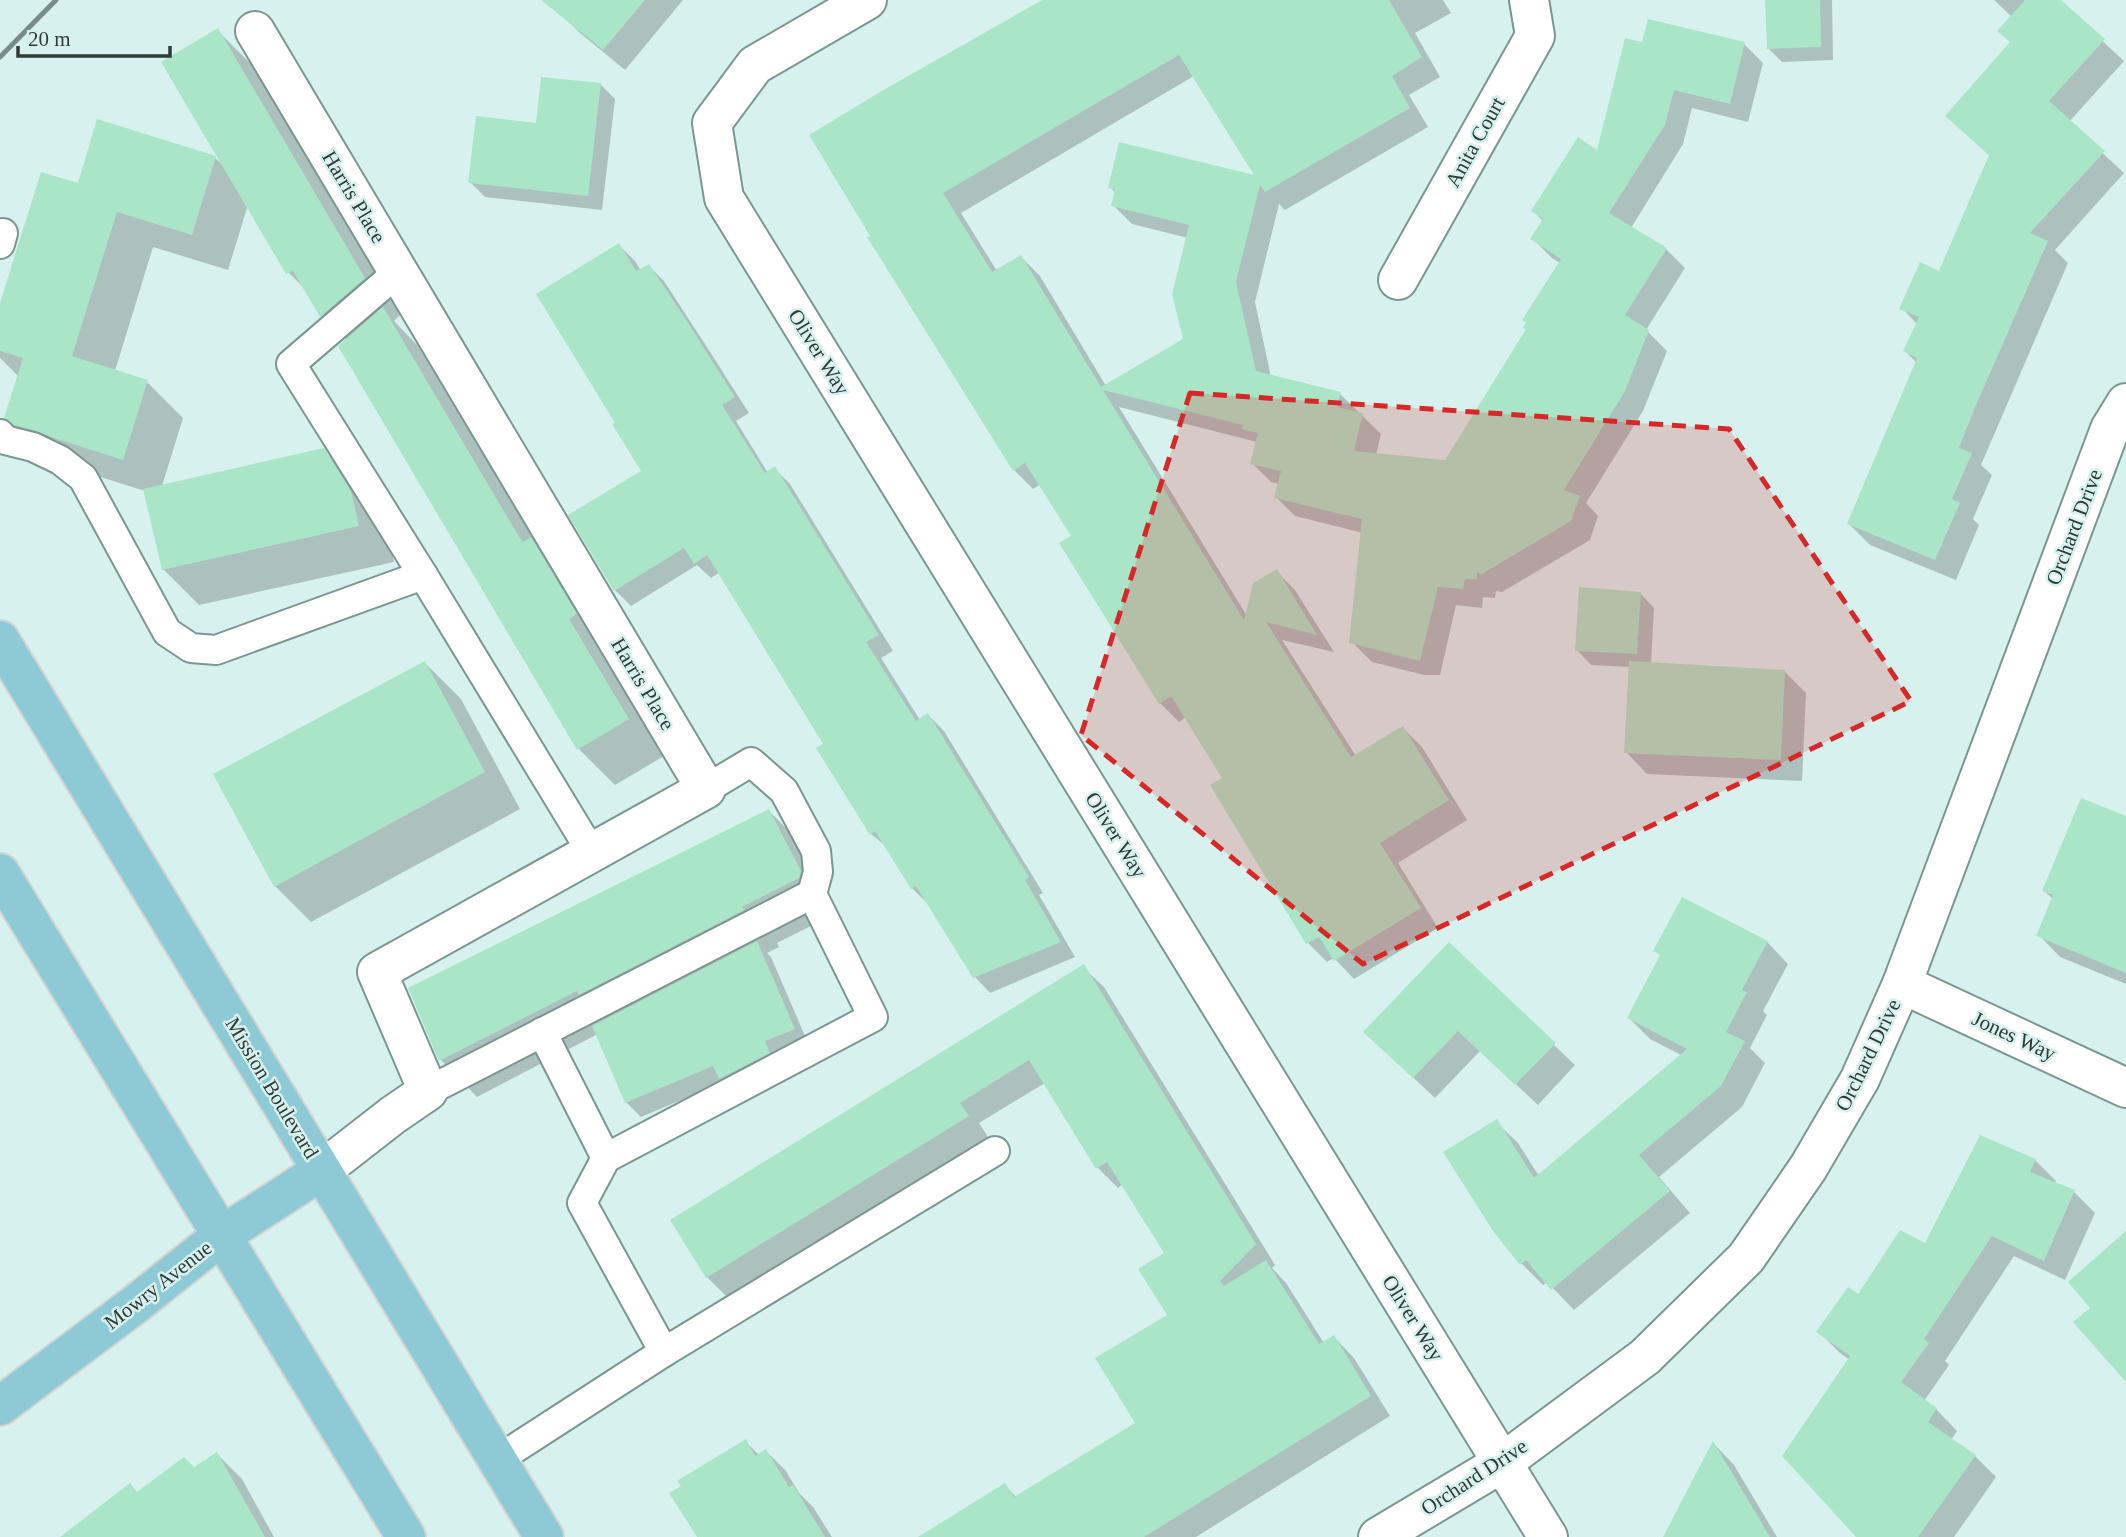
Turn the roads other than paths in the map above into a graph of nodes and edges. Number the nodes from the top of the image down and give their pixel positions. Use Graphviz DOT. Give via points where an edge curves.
graph roads {
  1 [pos="867,0"];
  2 [pos="1529,0"];
  3 [pos="255,31"];
  4 [pos="398,272"];
  5 [pos="1398,280"];
  6 [pos="2126,403"];
  7 [pos="0,434"];
  8 [pos="424,575"];
  9 [pos="0,640"];
  10 [pos="706,789"];
  11 [pos="592,853"];
  12 [pos="0,873"];
  13 [pos="811,894"];
  14 [pos="1902,984"];
  15 [pos="542,1032"];
  16 [pos="2126,1088"];
  17 [pos="428,1091"];
  18 [pos="995,1151"];
  19 [pos="606,1157"];
  20 [pos="321,1171"];
  21 [pos="221,1236"];
  22 [pos="664,1352"];
  23 [pos="0,1406"];
  24 [pos="497,1460"];
  25 [pos="1502,1463"];
  26 [pos="406,1537"];
  27 [pos="544,1537"];
  28 [pos="1378,1537"];
  29 [pos="1548,1537"];
  1 -- 25 [label="street, Oliver Way" via="755,65 712,122 724,198"];
  2 -- 5 [label="street, Anita Court" via="1535,36"];
  3 -- 4 [label="street, Harris Place"];
  4 -- 8 [label="lane" via="291,364"];
  4 -- 10 [label="street, Harris Place"];
  6 -- 14 [label="street, Orchard Drive" via="2110,429"];
  7 -- 8 [label="lane" via="5,440 60,460 83,478 167,632 191,648 216,650"];
  8 -- 11 [label="lane"];
  9 -- 20 [label="main road, Mission Boulevard"];
  10 -- 11 [label="street"];
  10 -- 13 [label="lane" via="751,762 784,791 816,851 818,872"];
  11 -- 17 [label="street" via="377,972"];
  12 -- 21 [label="main road"];
  13 -- 15 [label="lane"];
  13 -- 19 [label="lane" via="873,1017"];
  14 -- 16 [label="street, Jones Way"];
  14 -- 25 [label="street, Orchard Drive" via="1860,1079 1808,1168 1746,1258 1645,1357"];
  15 -- 17 [label="lane"];
  15 -- 19 [label="lane"];
  17 -- 20 [label="street"];
  18 -- 22 [label="lane"];
  19 -- 22 [label="lane" via="582,1203"];
  20 -- 21 [label="main road, Mowry Avenue"];
  20 -- 24 [label="main road, Mission Boulevard"];
  21 -- 23 [label="main road, Mowry Avenue"];
  21 -- 26 [label="main road"];
  22 -- 24 [label="lane"];
  24 -- 27 [label="main road, Mission Boulevard"];
  25 -- 28 [label="street, Orchard Drive"];
  25 -- 29 [label="street, Oliver Way"];
}
